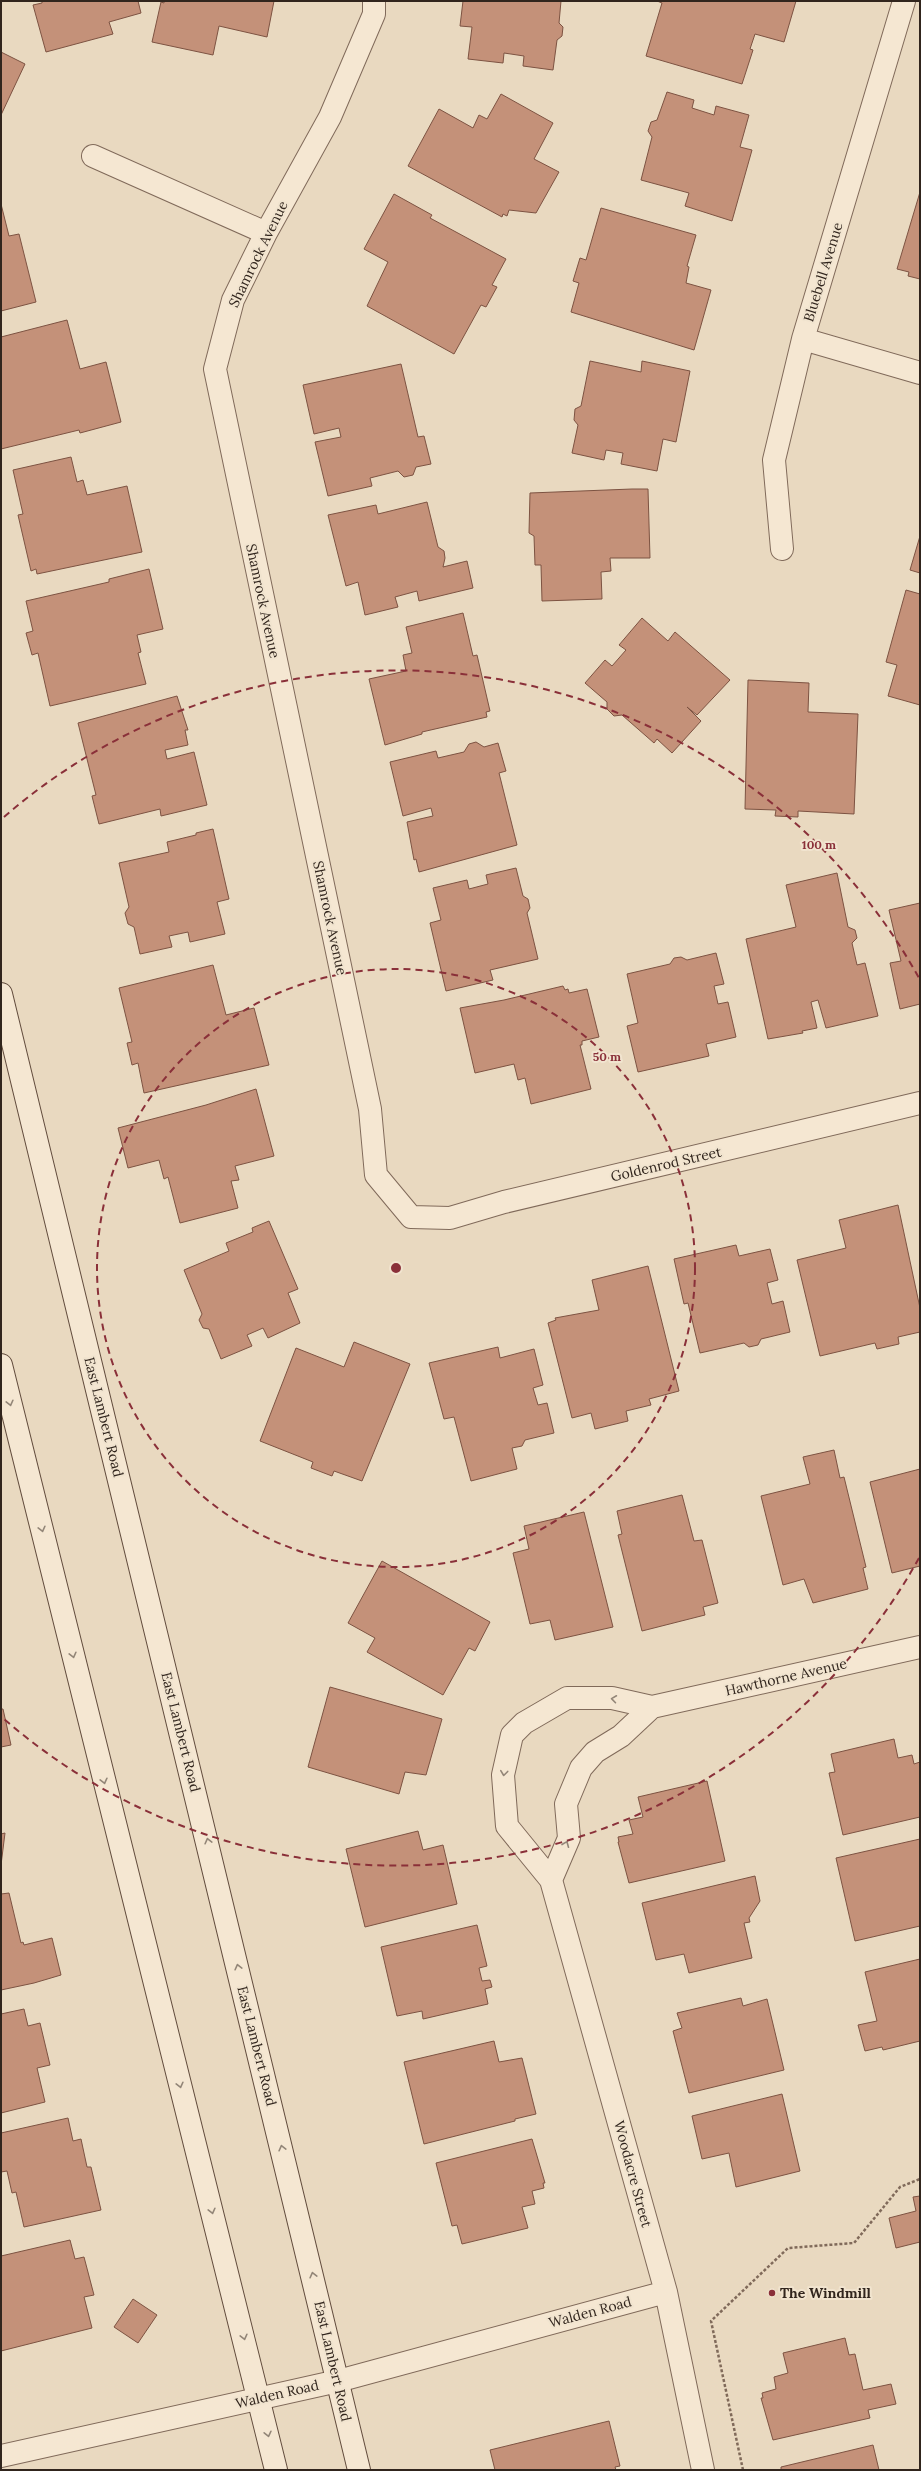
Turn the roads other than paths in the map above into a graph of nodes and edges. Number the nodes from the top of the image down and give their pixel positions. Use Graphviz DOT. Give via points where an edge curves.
graph roads {
  1 [pos="374,1"];
  2 [pos="904,1"];
  3 [pos="94,156"];
  4 [pos="266,232"];
  5 [pos="803,338"];
  6 [pos="920,373"];
  7 [pos="782,549"];
  8 [pos="1,994"];
  9 [pos="920,1103"];
  10 [pos="411,1217"];
  11 [pos="1,1365"];
  12 [pos="920,1647"];
  13 [pos="652,1707"];
  14 [pos="512,1735"];
  15 [pos="551,1880"];
  16 [pos="666,2292"];
  17 [pos="338,2381"];
  18 [pos="260,2398"];
  19 [pos="1,2456"];
  20 [pos="276,2470"];
  21 [pos="359,2470"];
  22 [pos="703,2470"];
  1 -- 4 [label="street, Shamrock Avenue" via="374,14 330,117"];
  2 -- 5 [label="street, Bluebell Avenue"];
  3 -- 4 [label="street"];
  4 -- 10 [label="street, Shamrock Avenue" via="234,300 215,369 370,1108 376,1175"];
  5 -- 6 [label="street"];
  5 -- 7 [label="street, Bluebell Avenue" via="774,460"];
  17 -- 8 [label="street, East Lambert Road, one-way"];
  9 -- 10 [label="street, Goldenrod Street" via="504,1202 450,1218"];
  11 -- 18 [label="street, one-way" via="166,2032"];
  12 -- 13 [label="street, Hawthorne Avenue"];
  13 -- 14 [label="street, Hawthorne Avenue, one-way" via="612,1698 566,1698 524,1723"];
  15 -- 13 [label="street, one-way" via="569,1838 566,1804 581,1768 594,1752 621,1736"];
  14 -- 15 [label="street, Woodacre Street, one-way" via="503,1775 507,1826"];
  15 -- 16 [label="street, Woodacre Street"];
  16 -- 17 [label="street, Walden Road"];
  16 -- 22 [label="street, Woodacre Street"];
  17 -- 18 [label="street, Walden Road"];
  17 -- 21 [label="street, East Lambert Road"];
  18 -- 19 [label="street, Walden Road"];
  18 -- 20 [label="street, one-way"];
}
